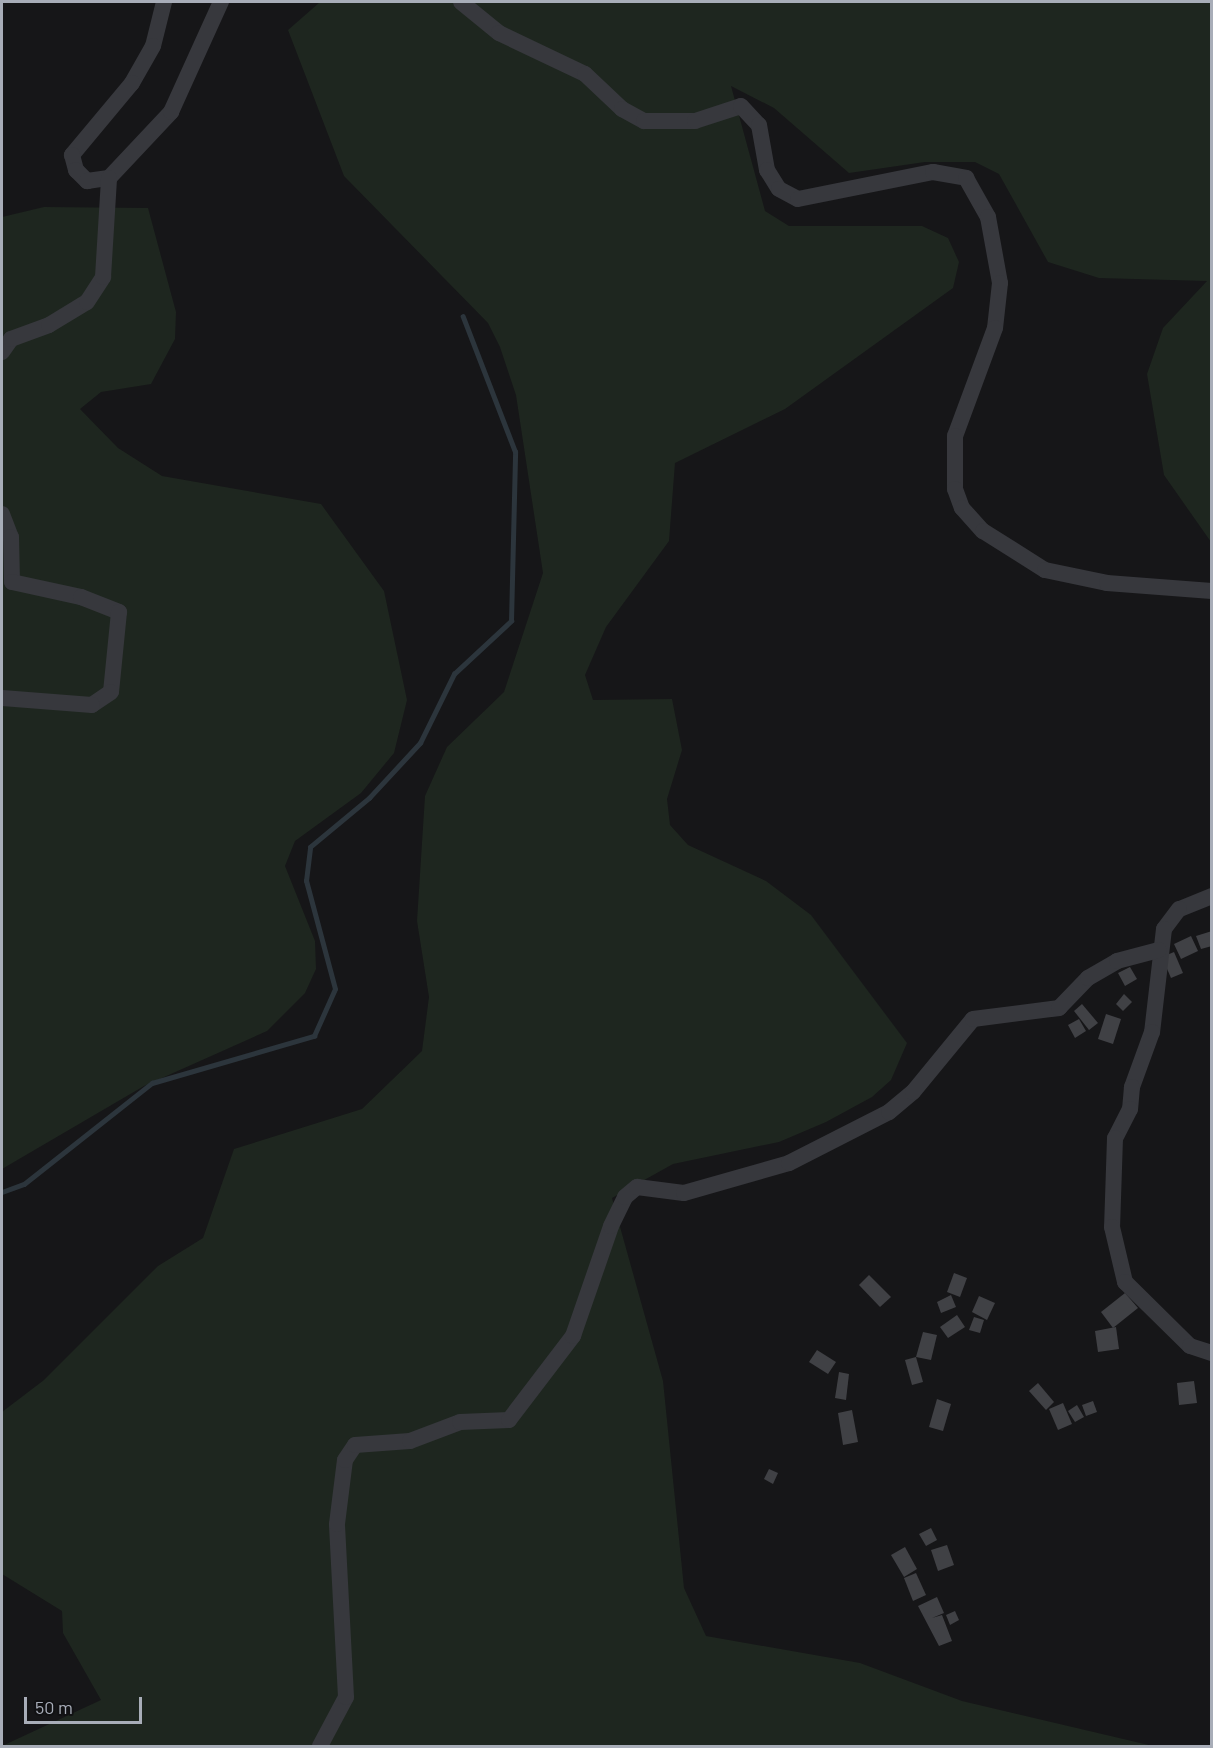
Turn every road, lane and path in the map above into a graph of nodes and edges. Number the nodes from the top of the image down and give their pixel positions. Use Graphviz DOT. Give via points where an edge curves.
graph roads {
  1 [pos="164,2"];
  2 [pos="221,2"];
  3 [pos="461,2"];
  4 [pos="109,178"];
  5 [pos="2,352"];
  6 [pos="2,514"];
  7 [pos="1212,591"];
  8 [pos="2,698"];
  9 [pos="1212,896"];
  10 [pos="1159,950"];
  11 [pos="1212,1353"];
  12 [pos="320,1746"];
  1 -- 4 [label="street" via="153,46 132,83 72,155 76,170 87,181"];
  2 -- 4 [label="street" via="171,112"];
  3 -- 7 [label="street" via="499,33 585,74 622,109 644,121 695,121 741,106 759,125 767,170 779,189 798,199 933,172 966,178 988,217 1000,283 995,328 955,436 955,489 962,508 983,531 1045,570 1107,583"];
  4 -- 5 [label="street" via="103,277 87,302 49,326 11,339"];
  6 -- 8 [label="street" via="11,537 12,582 44,593 81,597 119,612 111,692 92,705"];
  9 -- 10 [label="street" via="1167,919"];
  10 -- 11 [label="street" via="1152,1032 1132,1087 1130,1109 1115,1138 1112,1227 1125,1282 1190,1346"];
  10 -- 12 [label="street" via="1117,961 1088,978 1059,1008 974,1019 913,1092 889,1112 768,1172 684,1193 637,1187 625,1197 611,1226 573,1336 509,1420 460,1422 410,1442 355,1445 345,1460 337,1524 346,1697"];
}
